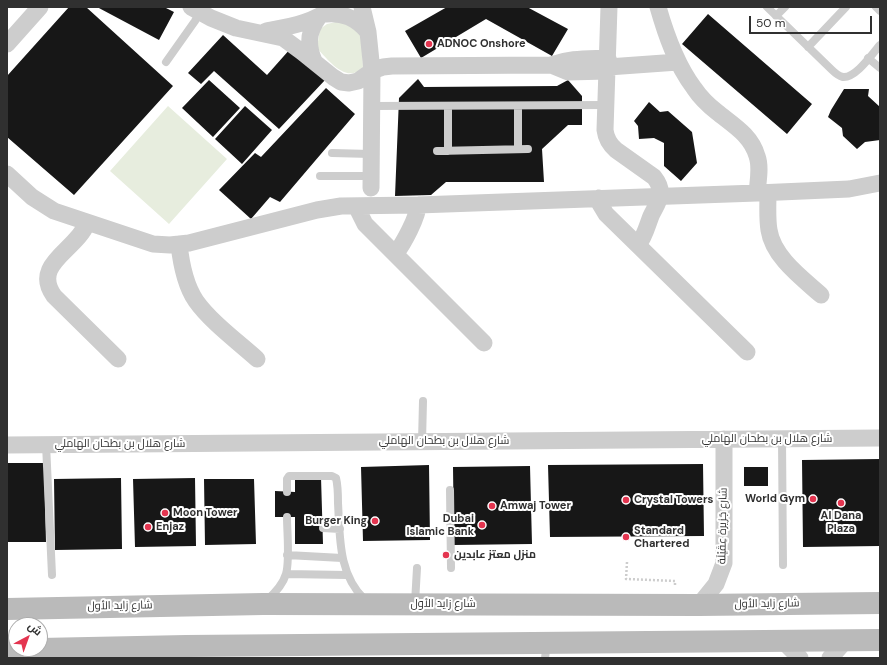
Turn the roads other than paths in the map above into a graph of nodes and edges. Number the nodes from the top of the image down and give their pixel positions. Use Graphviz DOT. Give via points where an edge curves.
graph roads {
  1 [pos="40,7"];
  2 [pos="362,7"];
  3 [pos="609,7"];
  4 [pos="658,7"];
  5 [pos="767,7"];
  6 [pos="785,7"];
  7 [pos="846,7"];
  8 [pos="876,7"];
  9 [pos="195,9"];
  10 [pos="880,11"];
  11 [pos="326,13"];
  12 [pos="776,16"];
  13 [pos="262,32"];
  14 [pos="368,32"];
  15 [pos="7,44"];
  16 [pos="880,45"];
  17 [pos="808,47"];
  18 [pos="868,58"];
  19 [pos="314,61"];
  20 [pos="166,62"];
  21 [pos="678,62"];
  22 [pos="608,66"];
  23 [pos="880,68"];
  24 [pos="372,71"];
  25 [pos="606,105"];
  26 [pos="372,106"];
  27 [pos="448,106"];
  28 [pos="518,106"];
  29 [pos="528,149"];
  30 [pos="518,150"];
  31 [pos="437,151"];
  32 [pos="448,151"];
  33 [pos="332,153"];
  34 [pos="371,154"];
  35 [pos="7,174"];
  36 [pos="320,176"];
  37 [pos="371,182"];
  38 [pos="880,183"];
  39 [pos="763,193"];
  40 [pos="660,196"];
  41 [pos="599,198"];
  42 [pos="418,205"];
  43 [pos="356,206"];
  44 [pos="87,222"];
  45 [pos="179,244"];
  46 [pos="638,245"];
  47 [pos="396,253"];
  48 [pos="821,295"];
  49 [pos="484,343"];
  50 [pos="747,352"];
  51 [pos="118,359"];
  52 [pos="256,359"];
  53 [pos="423,401"];
  54 [pos="880,438"];
  55 [pos="724,439"];
  56 [pos="782,439"];
  57 [pos="422,442"];
  58 [pos="46,444"];
  59 [pos="7,445"];
  60 [pos="450,490"];
  61 [pos="287,492"];
  62 [pos="290,522"];
  63 [pos="323,525"];
  64 [pos="340,525"];
  65 [pos="287,556"];
  66 [pos="342,558"];
  67 [pos="783,565"];
  68 [pos="417,568"];
  69 [pos="451,568"];
  70 [pos="286,574"];
  71 [pos="52,575"];
  72 [pos="347,575"];
  73 [pos="880,603"];
  74 [pos="263,604"];
  75 [pos="368,604"];
  76 [pos="415,604"];
  77 [pos="699,605"];
  78 [pos="7,609"];
  79 [pos="846,640"];
  80 [pos="880,640"];
  81 [pos="783,641"];
  82 [pos="48,649"];
  83 [pos="546,650"];
  84 [pos="124,653"];
  85 [pos="800,658"];
  86 [pos="830,658"];
  1 -- 15 [label="street"];
  2 -- 14 [label="street"];
  3 -- 22 [label="street"];
  4 -- 21 [label="street"];
  5 -- 12 [label="lane"];
  6 -- 12 [label="lane"];
  7 -- 17 [label="lane"];
  8 -- 10 [label="lane"];
  9 -- 13 [label="street" via="236,28"];
  9 -- 20 [label="lane" via="195,21"];
  11 -- 13 [label="street" via="305,23"];
  11 -- 14 [label="street" via="345,15 354,19"];
  11 -- 19 [label="street" via="309,34 308,43"];
  12 -- 17 [label="lane"];
  13 -- 19 [label="street" via="283,38"];
  14 -- 24 [label="street"];
  16 -- 18 [label="lane"];
  17 -- 18 [label="lane" via="842,77 852,75"];
  18 -- 23 [label="lane"];
  19 -- 24 [label="street" via="341,82 358,81"];
  21 -- 22 [label="street"];
  21 -- 39 [label="street" via="705,101 752,142 758,157"];
  22 -- 24 [label="street" via="576,59 551,65 392,66"];
  22 -- 25 [label="street"];
  24 -- 26 [label="street"];
  25 -- 28 [label="lane"];
  25 -- 40 [label="street" via="604,130 607,140 616,150 654,177"];
  26 -- 27 [label="lane"];
  26 -- 34 [label="street"];
  27 -- 28 [label="lane"];
  27 -- 32 [label="lane"];
  28 -- 30 [label="lane"];
  29 -- 30 [label="lane"];
  30 -- 32 [label="lane"];
  31 -- 32 [label="lane"];
  33 -- 34 [label="lane"];
  34 -- 37 [label="street"];
  35 -- 44 [label="street" via="43,205"];
  36 -- 37 [label="lane"];
  38 -- 39 [label="street" via="849,189"];
  39 -- 40 [label="street"];
  39 -- 48 [label="street" via="769,231 776,249 782,258"];
  40 -- 41 [label="street"];
  40 -- 46 [label="street"];
  41 -- 42 [label="street"];
  41 -- 46 [label="street" via="606,214"];
  42 -- 43 [label="street"];
  42 -- 47 [label="street" via="414,221"];
  43 -- 45 [label="street" via="317,210"];
  43 -- 47 [label="street" via="365,224"];
  44 -- 45 [label="street" via="153,244"];
  44 -- 51 [label="street" via="79,237 49,270 48,289"];
  45 -- 52 [label="street" via="188,284 196,300 207,314"];
  46 -- 50 [label="street"];
  47 -- 49 [label="street"];
  53 -- 57 [label="lane"];
  54 -- 56 [label="street, شارع هلال بن بطحان الهاملي"];
  55 -- 56 [label="street, شارع هلال بن بطحان الهاملي"];
  55 -- 57 [label="street, شارع هلال بن بطحان الهاملي"];
  55 -- 77 [label="street, شارع جَزيرة عِقَيْلَة" via="724,563 716,584"];
  56 -- 67 [label="lane"];
  57 -- 58 [label="street, شارع هلال بن بطحان الهاملي"];
  58 -- 59 [label="street, شارع هلال بن بطحان الهاملي"];
  58 -- 71 [label="lane"];
  60 -- 69 [label="lane"];
  61 -- 64 [label="lane" via="289,476 335,477"];
  62 -- 65 [label="lane"];
  63 -- 64 [label="lane"];
  64 -- 66 [label="lane"];
  65 -- 66 [label="lane"];
  65 -- 70 [label="lane"];
  66 -- 72 [label="lane"];
  68 -- 76 [label="lane"];
  70 -- 72 [label="lane"];
  70 -- 74 [label="lane" via="277,590"];
  72 -- 75 [label="lane" via="357,593"];
  73 -- 77 [label="main road, شارع زايد الأول"];
  74 -- 75 [label="main road, شارع زايد الأول"];
  74 -- 78 [label="main road, شارع زايد الأول"];
  75 -- 76 [label="main road, شارع زايد الأول"];
  76 -- 77 [label="main road, شارع زايد الأول"];
  79 -- 80 [label="main road"];
  79 -- 81 [label="main road"];
  79 -- 86 [label="street"];
  81 -- 83 [label="main road"];
  81 -- 85 [label="street"];
  82 -- 84 [label="main road"];
  83 -- 84 [label="main road" via="290,648"];
}
